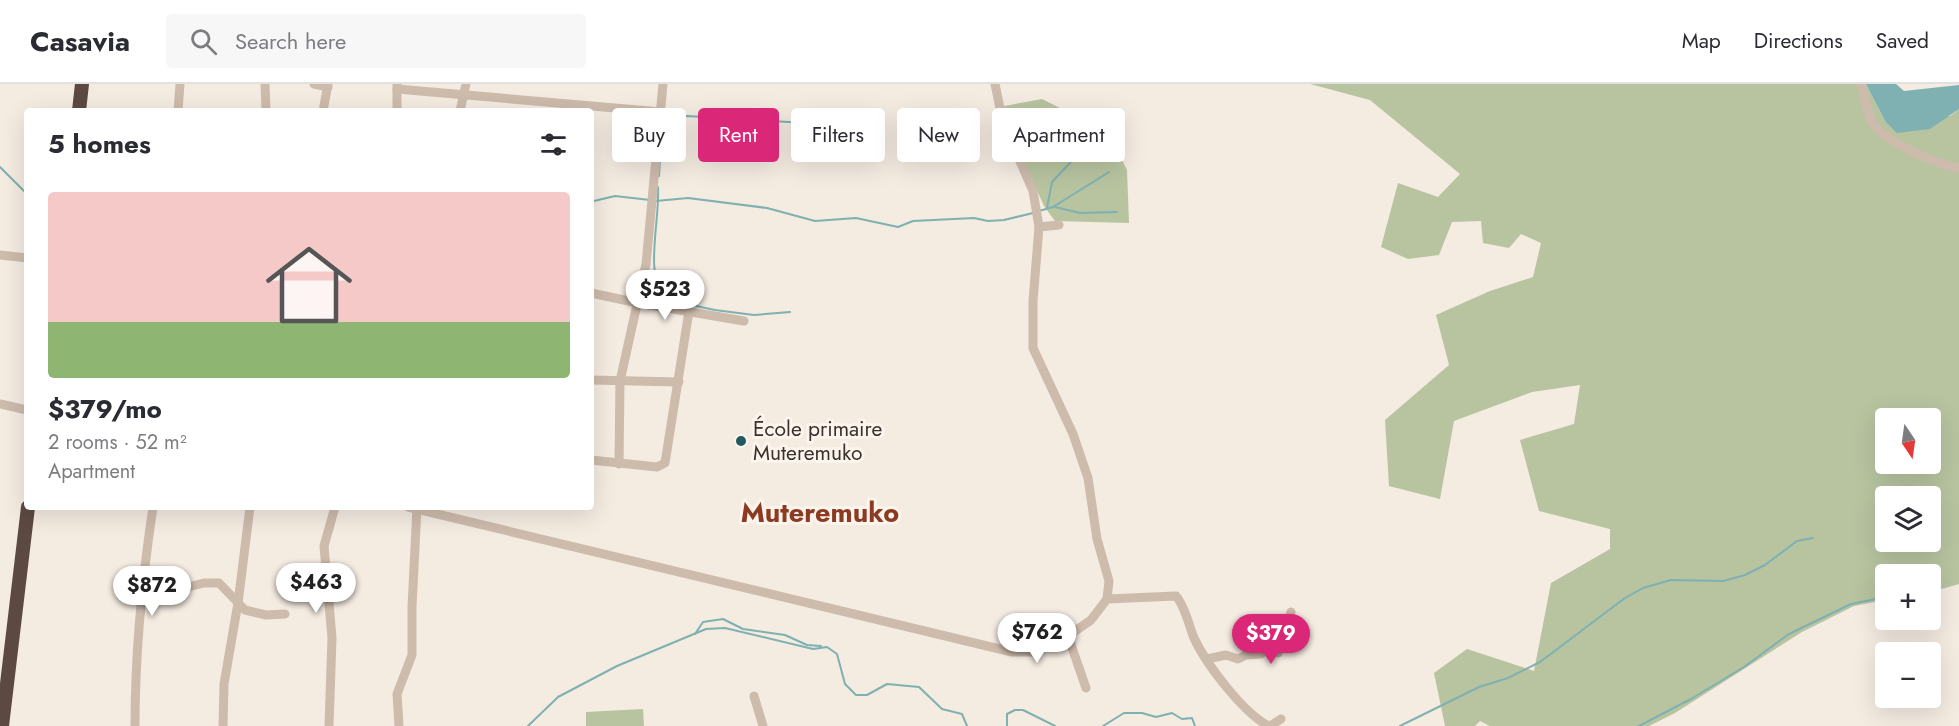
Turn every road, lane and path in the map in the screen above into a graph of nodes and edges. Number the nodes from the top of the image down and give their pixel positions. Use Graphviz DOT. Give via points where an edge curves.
graph roads {
  1 [pos="82,84"];
  2 [pos="180,84"];
  3 [pos="265,84"];
  4 [pos="314,84"];
  5 [pos="663,84"];
  6 [pos="995,84"];
  7 [pos="1861,84"];
  8 [pos="328,86"];
  9 [pos="397,87"];
  10 [pos="465,89"];
  11 [pos="78,108"];
  12 [pos="178,108"];
  13 [pos="266,108"];
  14 [pos="324,108"];
  15 [pos="398,108"];
  16 [pos="461,108"];
  17 [pos="627,108"];
  18 [pos="661,108"];
  19 [pos="656,162"];
  20 [pos="1959,168"];
  21 [pos="1059,225"];
  22 [pos="1039,227"];
  23 [pos="0,255"];
  24 [pos="24,258"];
  25 [pos="594,294"];
  26 [pos="638,303"];
  27 [pos="689,311"];
  28 [pos="744,321"];
  29 [pos="594,380"];
  30 [pos="620,381"];
  31 [pos="679,382"];
  32 [pos="0,404"];
  33 [pos="24,409"];
  34 [pos="594,460"];
  35 [pos="619,464"];
  36 [pos="28,510"];
  37 [pos="153,510"];
  38 [pos="250,510"];
  39 [pos="334,510"];
  40 [pos="414,510"];
  41 [pos="422,510"];
  42 [pos="141,584"];
  43 [pos="1107,599"];
  44 [pos="238,603"];
  45 [pos="1291,612"];
  46 [pos="285,614"];
  47 [pos="1068,636"];
  48 [pos="1207,659"];
  49 [pos="1086,688"];
  50 [pos="754,696"];
  51 [pos="2,706"];
  52 [pos="1281,719"];
  53 [pos="2,726"];
  54 [pos="135,726"];
  55 [pos="223,726"];
  56 [pos="329,726"];
  57 [pos="399,726"];
  58 [pos="763,726"];
  59 [pos="1269,726"];
  1 -- 11 [label="highway"];
  2 -- 12 [label="street"];
  3 -- 13 [label="street"];
  4 -- 8 [label="street"];
  5 -- 18 [label="street"];
  6 -- 22 [label="street" via="1004,123 1033,191"];
  7 -- 20 [label="street" via="1872,122 1897,145"];
  8 -- 14 [label="street"];
  9 -- 10 [label="street"];
  9 -- 15 [label="street"];
  10 -- 16 [label="street"];
  10 -- 17 [label="street"];
  19 -- 26 [label="street"];
  21 -- 22 [label="street"];
  22 -- 43 [label="street" via="1033,348 1073,434 1088,478 1089,500 1109,581"];
  23 -- 24 [label="street"];
  25 -- 26 [label="street"];
  26 -- 27 [label="street"];
  26 -- 30 [label="street"];
  27 -- 28 [label="street"];
  27 -- 31 [label="street"];
  29 -- 30 [label="street"];
  30 -- 31 [label="street"];
  30 -- 35 [label="street"];
  31 -- 35 [label="street" via="665,463 657,467"];
  32 -- 33 [label="street"];
  34 -- 35 [label="street"];
  36 -- 51 [label="highway"];
  37 -- 42 [label="street"];
  38 -- 44 [label="street"];
  39 -- 56 [label="street" via="324,546 332,638"];
  40 -- 57 [label="street" via="412,655 397,694"];
  41 -- 47 [label="street" via="1012,652 1032,652"];
  42 -- 44 [label="street" via="188,587 219,583"];
  42 -- 54 [label="street"];
  43 -- 47 [label="street" via="1091,620"];
  43 -- 48 [label="street" via="1176,596"];
  44 -- 46 [label="street" via="254,613"];
  44 -- 55 [label="street" via="224,684"];
  45 -- 48 [label="street" via="1278,653 1265,647 1261,654 1238,660 1226,655"];
  47 -- 49 [label="street"];
  48 -- 59 [label="street" via="1248,712"];
  50 -- 58 [label="street"];
  51 -- 53 [label="highway"];
  52 -- 59 [label="street"];
}
